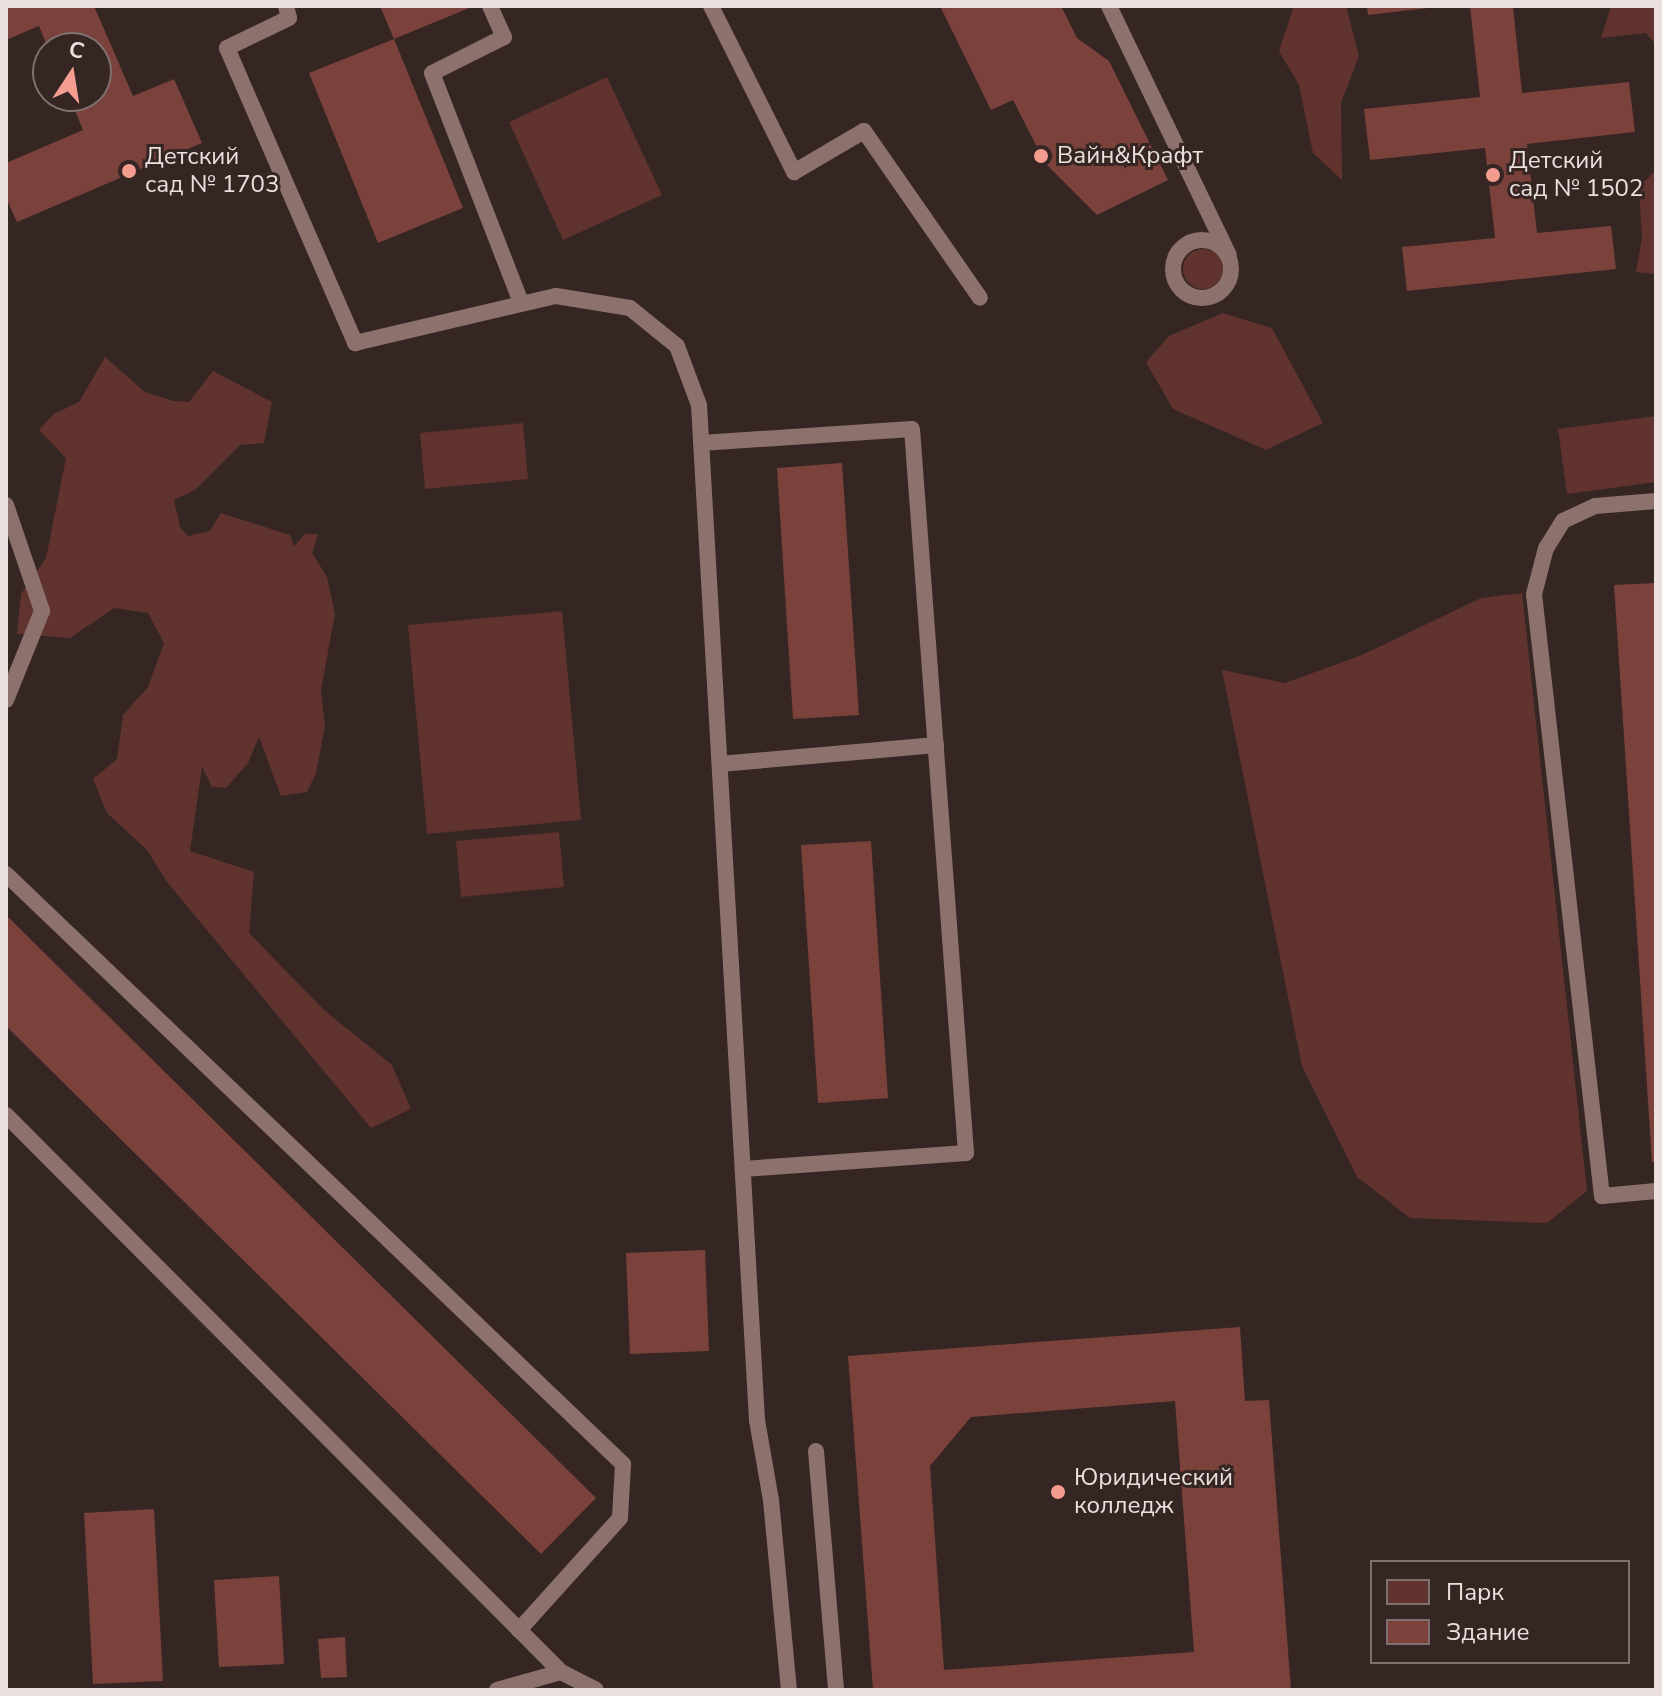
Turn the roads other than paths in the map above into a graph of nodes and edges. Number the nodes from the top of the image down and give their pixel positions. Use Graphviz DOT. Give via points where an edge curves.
graph roads {
  1 [pos="286,6"];
  2 [pos="490,6"];
  3 [pos="711,6"];
  4 [pos="1109,6"];
  5 [pos="1229,255"];
  6 [pos="980,298"];
  7 [pos="521,303"];
  8 [pos="701,443"];
  9 [pos="1656,501"];
  10 [pos="6,505"];
  11 [pos="6,700"];
  12 [pos="936,745"];
  13 [pos="720,764"];
  14 [pos="6,874"];
  15 [pos="6,1115"];
  16 [pos="743,1169"];
  17 [pos="1656,1191"];
  18 [pos="816,1451"];
  19 [pos="519,1630"];
  20 [pos="561,1672"];
  21 [pos="497,1690"];
  22 [pos="596,1690"];
  23 [pos="789,1690"];
  24 [pos="836,1690"];
  1 -- 7 [label="lane" via="289,18 227,48 355,343"];
  2 -- 7 [label="lane" via="504,37 432,73"];
  3 -- 6 [label="lane" via="794,172 864,131"];
  4 -- 5 [label="lane"];
  7 -- 8 [label="lane" via="556,296 630,308 677,346 699,405"];
  8 -- 12 [label="lane" via="912,429"];
  8 -- 13 [label="lane"];
  9 -- 17 [label="lane" via="1595,506 1563,521 1546,548 1534,594 1602,1196"];
  10 -- 11 [label="lane" via="42,611"];
  12 -- 13 [label="lane"];
  12 -- 16 [label="lane" via="966,1153"];
  13 -- 16 [label="lane"];
  14 -- 19 [label="lane" via="623,1464 620,1518"];
  15 -- 19 [label="lane"];
  16 -- 23 [label="lane" via="757,1420 771,1500"];
  18 -- 24 [label="lane"];
  19 -- 20 [label="lane"];
  20 -- 21 [label="lane"];
  20 -- 22 [label="lane"];
}
